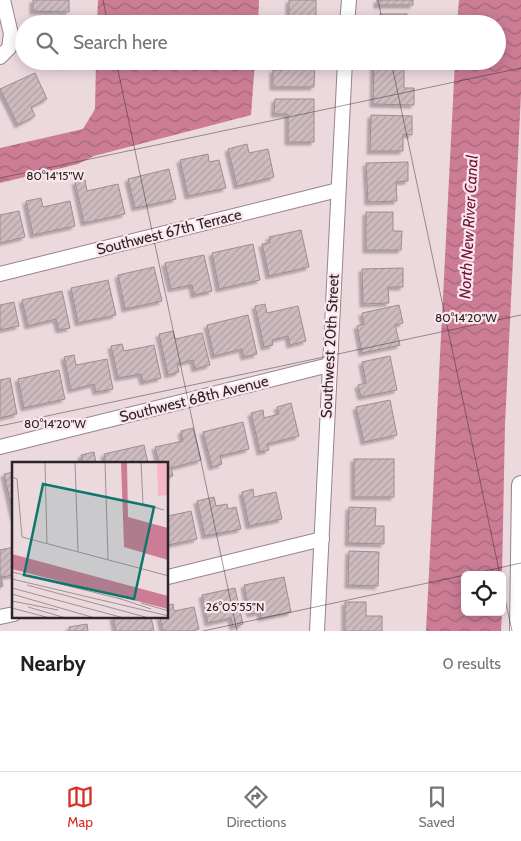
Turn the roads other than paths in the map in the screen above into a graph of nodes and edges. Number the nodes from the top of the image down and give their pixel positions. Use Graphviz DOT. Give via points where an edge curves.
graph roads {
  1 [pos="3,0"];
  2 [pos="349,0"];
  3 [pos="348,15"];
  4 [pos="0,57"];
  5 [pos="345,70"];
  6 [pos="338,190"];
  7 [pos="0,274"];
  8 [pos="329,365"];
  9 [pos="0,447"];
  10 [pos="521,485"];
  11 [pos="322,539"];
  12 [pos="169,577"];
  13 [pos="316,631"];
  14 [pos="519,631"];
  1 -- 4 [label="street" via="11,34 9,48"];
  2 -- 3 [label="street"];
  5 -- 6 [label="street, Southwest 20th Street"];
  6 -- 7 [label="street, Southwest 67th Terrace"];
  6 -- 8 [label="street, Southwest 20th Street"];
  8 -- 9 [label="street, Southwest 68th Avenue"];
  8 -- 11 [label="street, Southwest 20th Street"];
  10 -- 14 [label="main road"];
  11 -- 12 [label="street"];
  11 -- 13 [label="street, Southwest 20th Street"];
}
